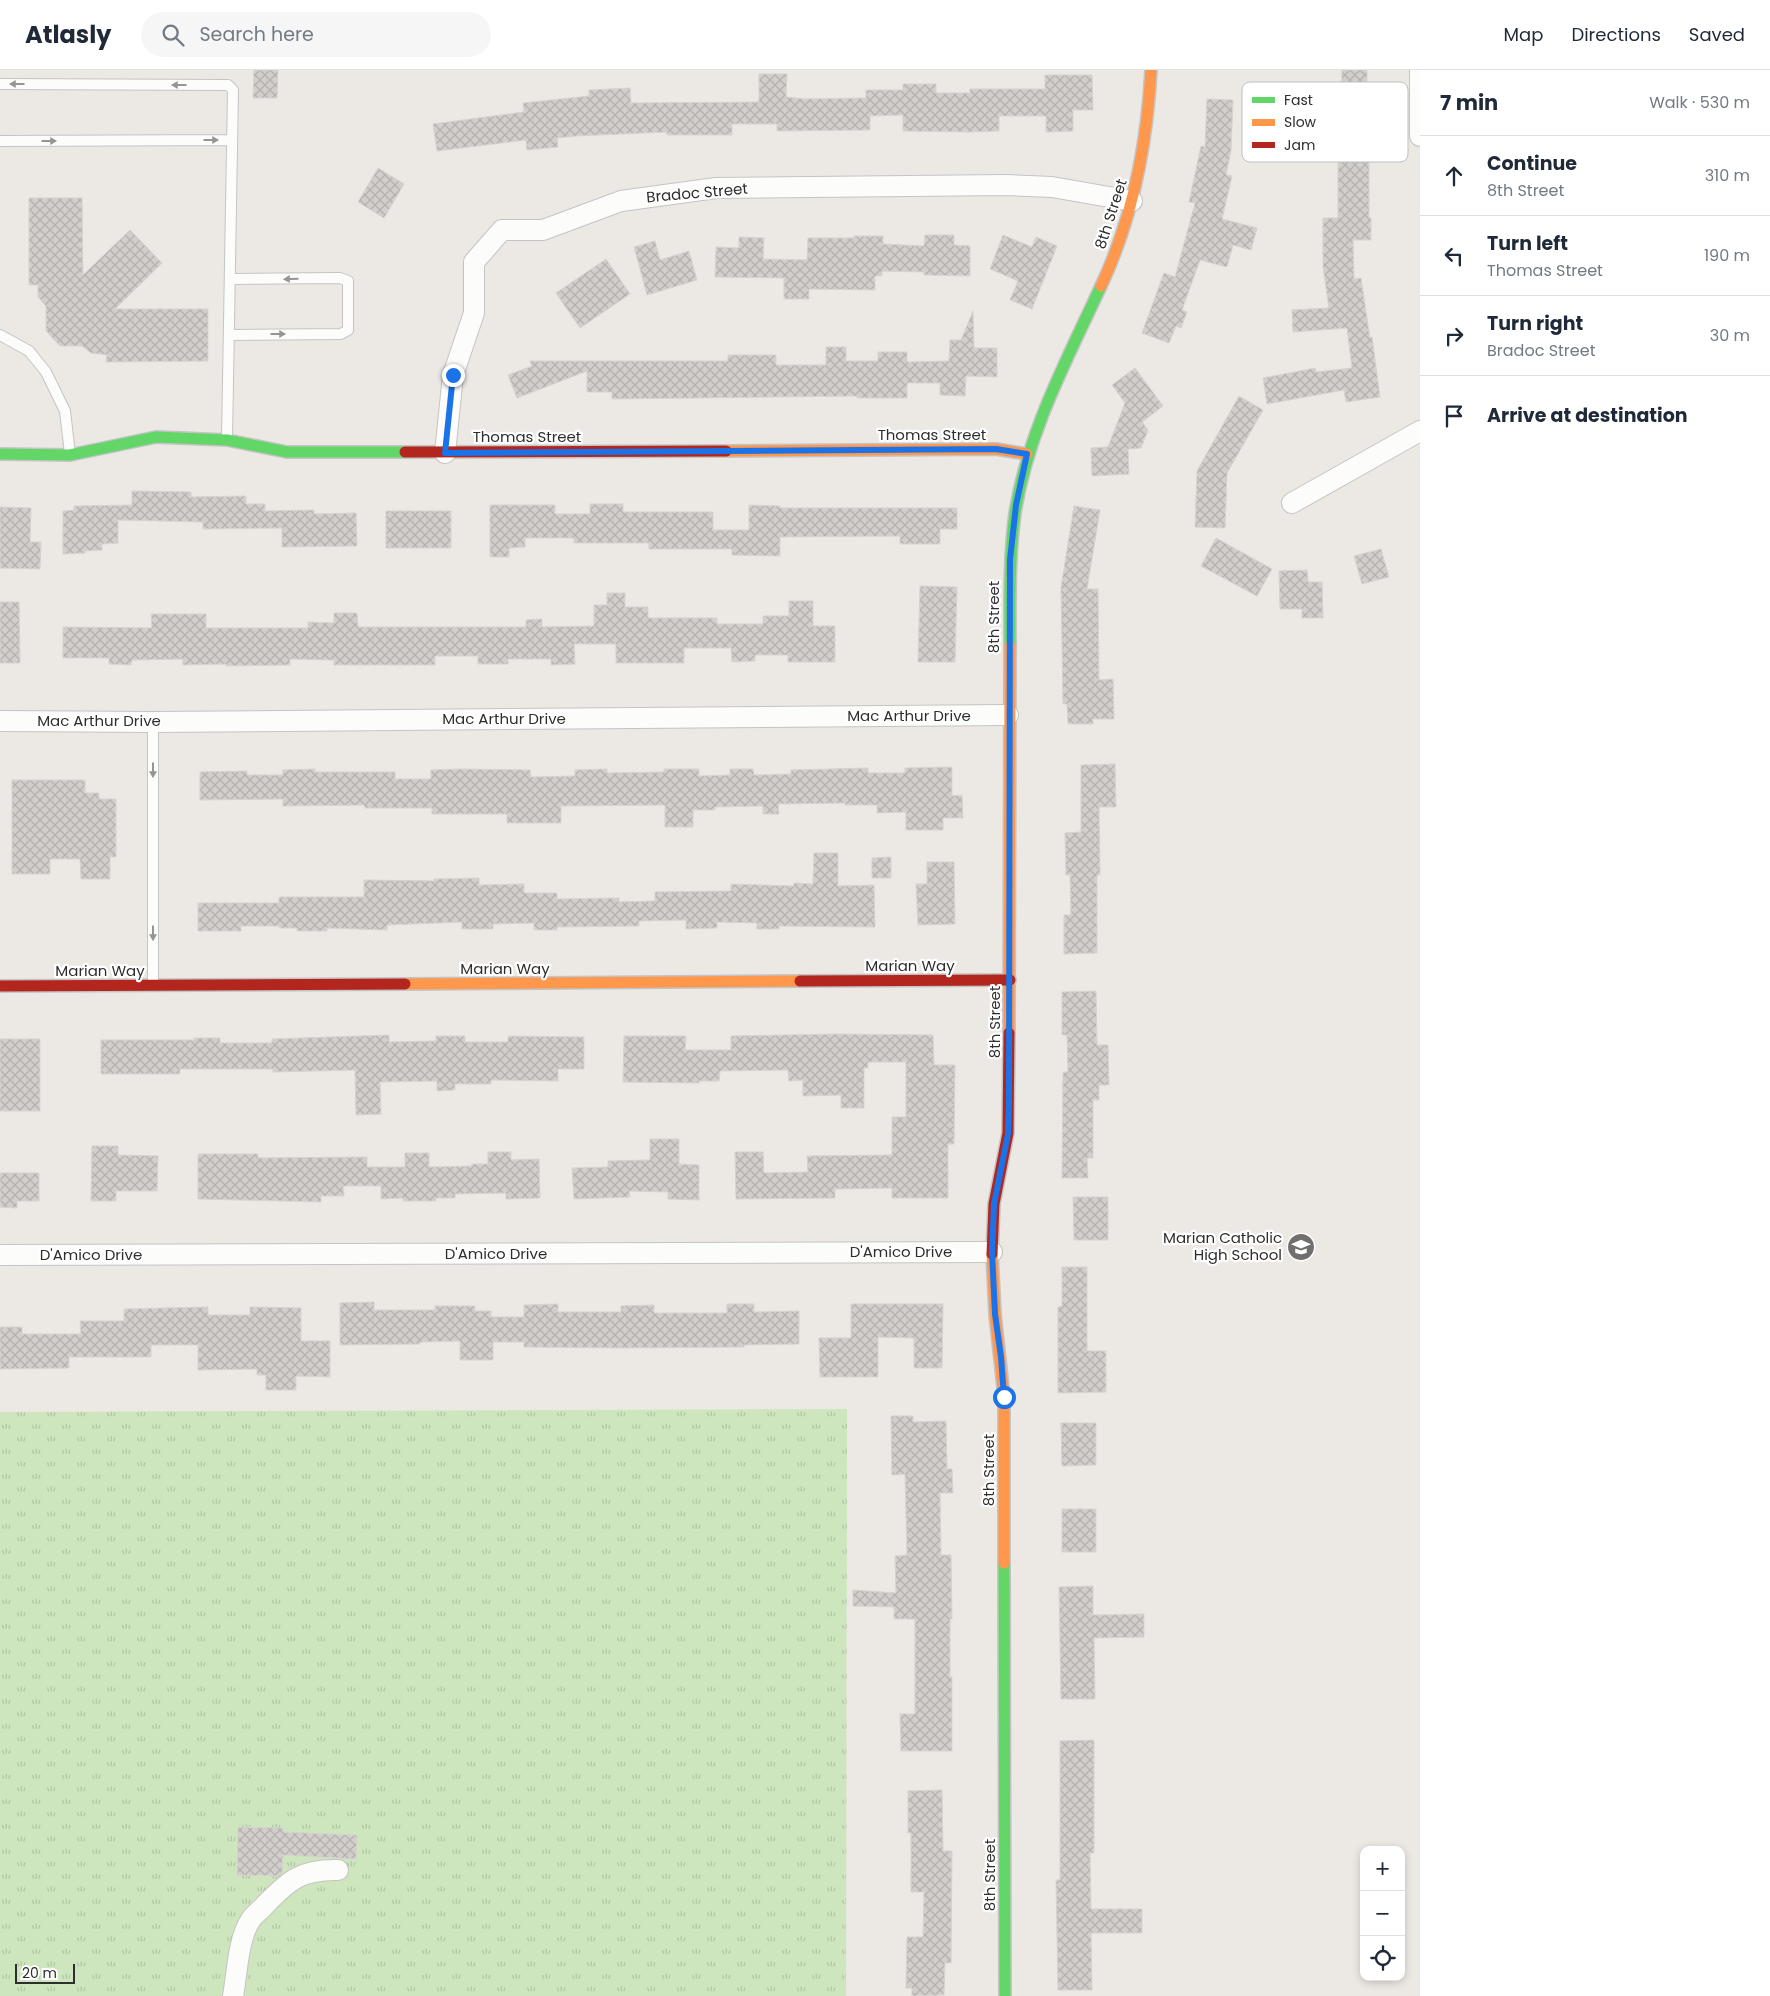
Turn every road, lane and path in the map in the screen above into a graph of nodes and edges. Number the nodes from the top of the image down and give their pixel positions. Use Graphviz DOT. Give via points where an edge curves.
graph roads {
  1 [pos="1151,70"];
  2 [pos="1420,70"];
  3 [pos="0,84"];
  4 [pos="1420,136"];
  5 [pos="232,140"];
  6 [pos="0,141"];
  7 [pos="1132,201"];
  8 [pos="230,279"];
  9 [pos="0,335"];
  10 [pos="229,335"];
  11 [pos="1420,430"];
  12 [pos="227,440"];
  13 [pos="445,453"];
  14 [pos="0,454"];
  15 [pos="1027,454"];
  16 [pos="70,455"];
  17 [pos="1292,503"];
  18 [pos="1008,715"];
  19 [pos="0,721"];
  20 [pos="153,722"];
  21 [pos="1010,980"];
  22 [pos="0,986"];
  23 [pos="154,986"];
  24 [pos="992,1252"];
  25 [pos="0,1256"];
  26 [pos="338,1870"];
  27 [pos="233,1996"];
  28 [pos="1005,1996"];
  1 -- 7 [label="street, 8th Street" via="1146,132"];
  2 -- 4 [label="street"];
  5 -- 3 [label="lane, one-way" via="233,90 228,85"];
  6 -- 5 [label="lane, one-way"];
  5 -- 8 [label="lane"];
  7 -- 13 [label="street, Bradoc Street" via="1052,187 1007,185 716,188 621,201 542,230 502,230 474,262 474,313 453,375"];
  7 -- 15 [label="street, 8th Street" via="1118,245 1056,379"];
  8 -- 10 [label="lane"];
  10 -- 8 [label="lane, one-way" via="342,334 348,330 348,281 340,278"];
  9 -- 16 [label="lane" via="29,351 46,372 65,411"];
  10 -- 12 [label="lane"];
  11 -- 17 [label="street"];
  12 -- 13 [label="street, Thomas Street" via="287,452"];
  12 -- 16 [label="street, Thomas Street" via="156,436"];
  13 -- 15 [label="street, Thomas Street" via="996,449"];
  14 -- 16 [label="street, Thomas Street"];
  15 -- 18 [label="street, 8th Street" via="1016,505 1010,560"];
  18 -- 20 [label="street, Mac Arthur Drive"];
  18 -- 21 [label="street, 8th Street"];
  19 -- 20 [label="street, Mac Arthur Drive"];
  20 -- 23 [label="lane, one-way"];
  21 -- 23 [label="street, Marian Way"];
  21 -- 24 [label="street, 8th Street" via="1008,1134 994,1204"];
  22 -- 23 [label="street, Marian Way"];
  24 -- 25 [label="street, D'Amico Drive"];
  24 -- 28 [label="street, 8th Street" via="1004,1397"];
  26 -- 27 [label="street" via="303,1873 284,1885 250,1921"];
}
